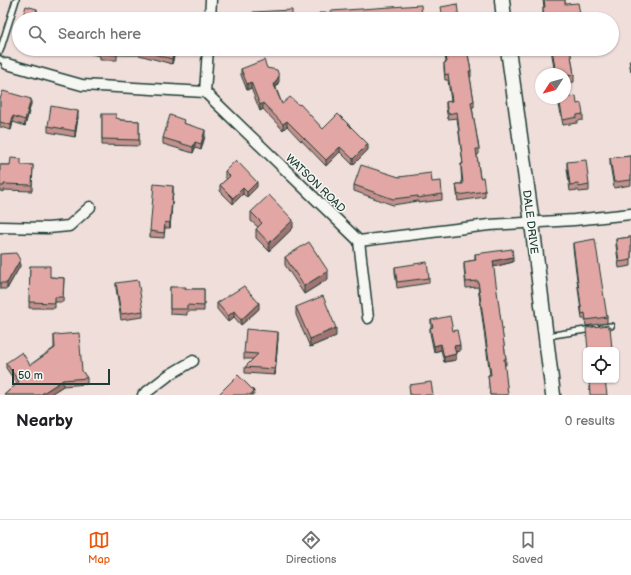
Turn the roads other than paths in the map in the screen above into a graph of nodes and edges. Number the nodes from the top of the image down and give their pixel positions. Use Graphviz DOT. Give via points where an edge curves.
graph roads {
  1 [pos="16,0"];
  2 [pos="211,0"];
  3 [pos="502,0"];
  4 [pos="210,12"];
  5 [pos="503,12"];
  6 [pos="1,43"];
  7 [pos="0,50"];
  8 [pos="208,56"];
  9 [pos="509,56"];
  10 [pos="4,62"];
  11 [pos="205,92"];
  12 [pos="90,208"];
  13 [pos="631,214"];
  14 [pos="532,223"];
  15 [pos="0,227"];
  16 [pos="359,241"];
  17 [pos="368,318"];
  18 [pos="611,326"];
  19 [pos="546,336"];
  20 [pos="193,361"];
  21 [pos="143,395"];
  22 [pos="553,395"];
  1 -- 6 [label="lane"];
  2 -- 4 [label="street"];
  3 -- 5 [label="street"];
  6 -- 7 [label="lane"];
  8 -- 11 [label="street"];
  9 -- 14 [label="street, DALE DRIVE"];
  10 -- 11 [label="street" via="82,85"];
  11 -- 16 [label="street, WATSON ROAD"];
  12 -- 15 [label="street" via="69,226"];
  13 -- 14 [label="street"];
  14 -- 16 [label="street" via="489,225"];
  14 -- 19 [label="street, DALE DRIVE"];
  16 -- 17 [label="street"];
  18 -- 19 [label="lane"];
  19 -- 22 [label="street, DALE DRIVE"];
  20 -- 21 [label="street"];
}
